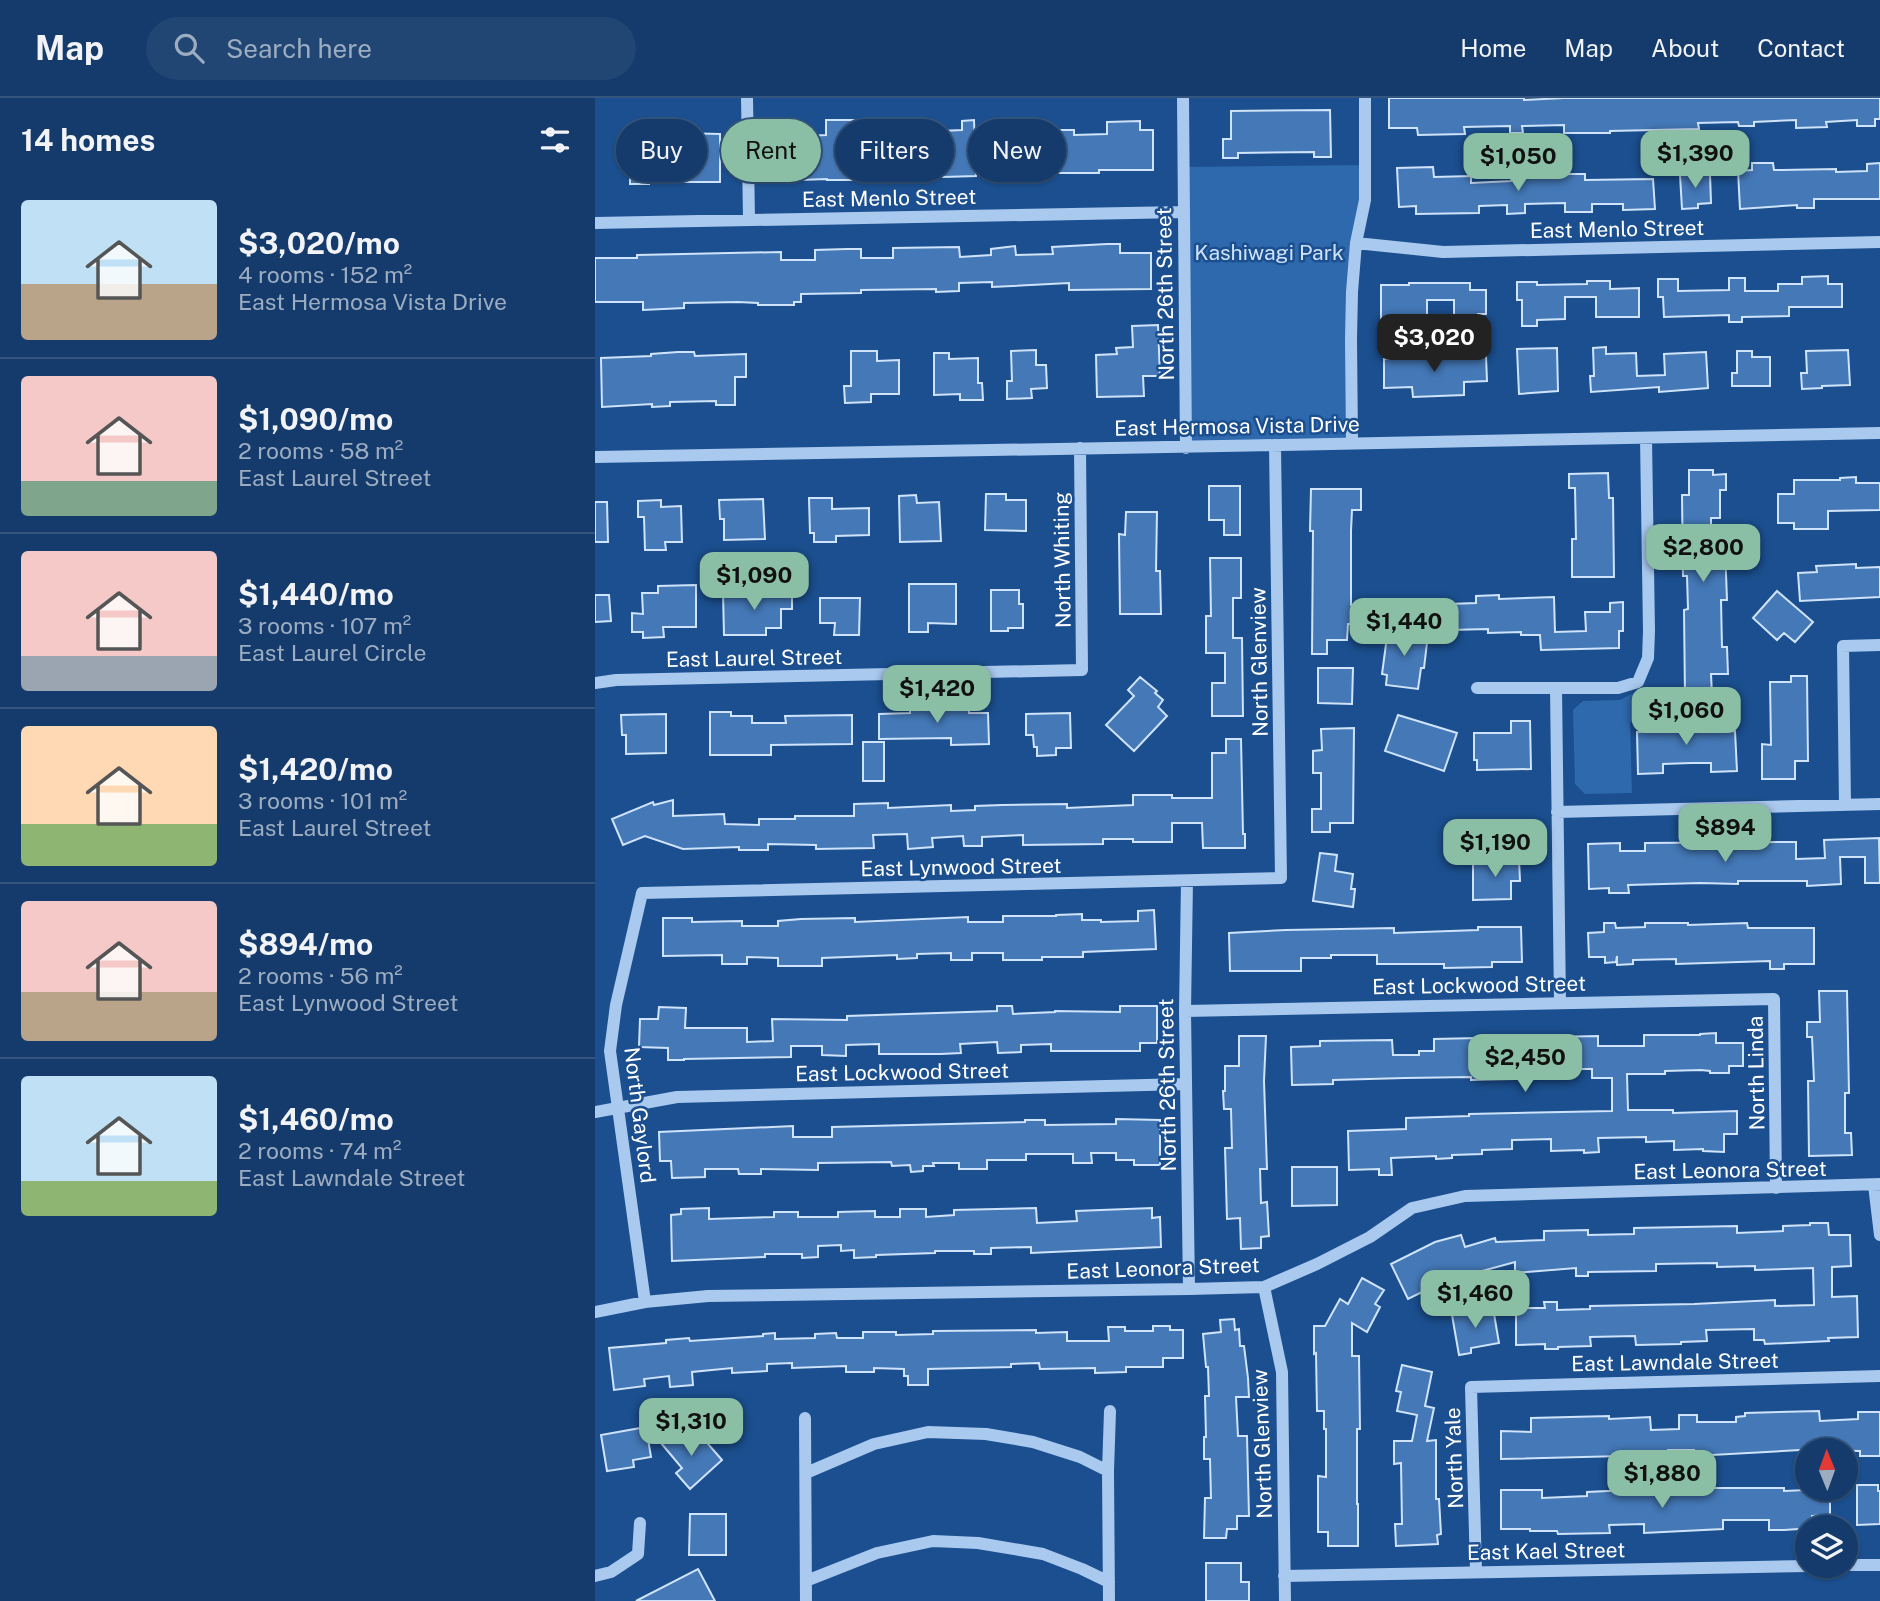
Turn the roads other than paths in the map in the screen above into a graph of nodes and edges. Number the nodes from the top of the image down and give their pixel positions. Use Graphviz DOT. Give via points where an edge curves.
graph roads {
  1 [pos="747,98"];
  2 [pos="1183,98"];
  3 [pos="1365,98"];
  4 [pos="1183,212"];
  5 [pos="749,219"];
  6 [pos="595,223"];
  7 [pos="1880,242"];
  8 [pos="1356,243"];
  9 [pos="1880,433"];
  10 [pos="1646,438"];
  11 [pos="1352,442"];
  12 [pos="1275,445"];
  13 [pos="1080,448"];
  14 [pos="1186,448"];
  15 [pos="595,457"];
  16 [pos="1880,645"];
  17 [pos="1082,670"];
  18 [pos="595,683"];
  19 [pos="1477,688"];
  20 [pos="1556,688"];
  21 [pos="1845,804"];
  22 [pos="1880,804"];
  23 [pos="1557,812"];
  24 [pos="1281,878"];
  25 [pos="1187,881"];
  26 [pos="642,893"];
  27 [pos="1774,999"];
  28 [pos="1560,1003"];
  29 [pos="1185,1011"];
  30 [pos="1186,1084"];
  31 [pos="619,1107"];
  32 [pos="595,1112"];
  33 [pos="1877,1185"];
  34 [pos="1776,1188"];
  35 [pos="1880,1235"];
  36 [pos="1264,1287"];
  37 [pos="1189,1289"];
  38 [pos="645,1302"];
  39 [pos="595,1312"];
  40 [pos="1880,1376"];
  41 [pos="1471,1387"];
  42 [pos="1109,1411"];
  43 [pos="804,1418"];
  44 [pos="1108,1471"];
  45 [pos="806,1473"];
  46 [pos="640,1523"];
  47 [pos="1858,1565"];
  48 [pos="1880,1565"];
  49 [pos="1795,1566"];
  50 [pos="1476,1571"];
  51 [pos="595,1576"];
  52 [pos="1284,1576"];
  53 [pos="806,1581"];
  54 [pos="1109,1582"];
  55 [pos="806,1601"];
  56 [pos="1109,1601"];
  57 [pos="1285,1601"];
  1 -- 5 [label="street"];
  2 -- 4 [label="street, North 26th Street"];
  3 -- 8 [label="street" via="1366,200"];
  4 -- 5 [label="street, East Menlo Street"];
  4 -- 14 [label="street, North 26th Street"];
  5 -- 6 [label="street, East Menlo Street"];
  7 -- 8 [label="street, East Menlo Street" via="1443,252"];
  8 -- 11 [label="street"];
  9 -- 10 [label="street, East Hermosa Vista Drive"];
  10 -- 11 [label="street, East Hermosa Vista Drive"];
  10 -- 20 [label="street" via="1648,658 1638,682 1618,688"];
  11 -- 12 [label="street, East Hermosa Vista Drive"];
  12 -- 14 [label="street, East Hermosa Vista Drive"];
  12 -- 24 [label="street, North Glenview"];
  13 -- 14 [label="street, East Hermosa Vista Drive"];
  13 -- 15 [label="street, East Hermosa Vista Drive"];
  13 -- 17 [label="street, North Whiting"];
  16 -- 21 [label="street" via="1843,646"];
  17 -- 18 [label="street, East Laurel Street"];
  19 -- 20 [label="street"];
  20 -- 23 [label="street"];
  21 -- 22 [label="street"];
  21 -- 23 [label="street"];
  23 -- 28 [label="street"];
  24 -- 25 [label="street, East Lynwood Street"];
  25 -- 26 [label="street, East Lynwood Street"];
  25 -- 29 [label="street, North 26th Street"];
  26 -- 31 [label="street, North Gaylord" via="615,1005 610,1051"];
  27 -- 28 [label="street, East Lockwood Street"];
  27 -- 34 [label="street, North Linda"];
  28 -- 29 [label="street, East Lockwood Street"];
  29 -- 30 [label="street, North 26th Street"];
  30 -- 31 [label="street, East Lockwood Street" via="677,1097"];
  30 -- 37 [label="street, North 26th Street"];
  31 -- 32 [label="street, East Lockwood Street"];
  31 -- 38 [label="street, North Gaylord"];
  33 -- 34 [label="street, East Leonora Street"];
  33 -- 35 [label="street"];
  34 -- 36 [label="street, East Leonora Street" via="1465,1196 1412,1208 1370,1237"];
  36 -- 37 [label="street, East Leonora Street"];
  36 -- 52 [label="street, North Glenview" via="1282,1372"];
  37 -- 38 [label="street, East Leonora Street" via="708,1296"];
  38 -- 39 [label="street, East Leonora Street"];
  40 -- 41 [label="street, East Lawndale Street"];
  41 -- 50 [label="street, North Yale"];
  42 -- 44 [label="street"];
  43 -- 45 [label="street"];
  44 -- 45 [label="street" via="1033,1441 928,1432 874,1444"];
  44 -- 54 [label="street"];
  45 -- 53 [label="street"];
  46 -- 51 [label="street" via="638,1554 611,1572"];
  47 -- 48 [label="street"];
  49 -- 50 [label="street, East Kael Street"];
  50 -- 52 [label="street, East Kael Street"];
  52 -- 57 [label="street, North Glenview"];
  53 -- 54 [label="street" via="877,1553 933,1541 1043,1554"];
  53 -- 55 [label="street"];
  54 -- 56 [label="street"];
}
